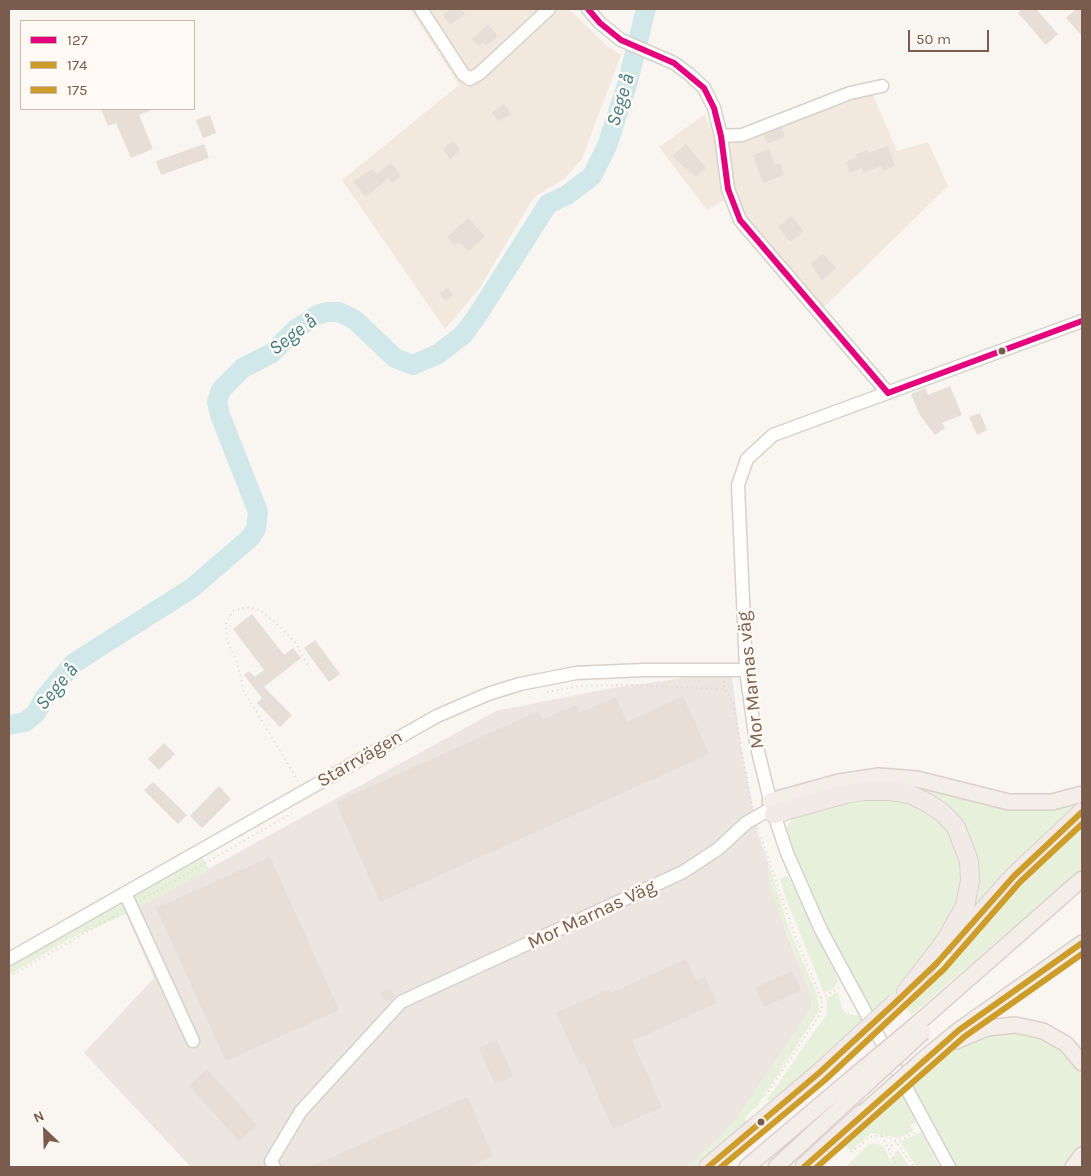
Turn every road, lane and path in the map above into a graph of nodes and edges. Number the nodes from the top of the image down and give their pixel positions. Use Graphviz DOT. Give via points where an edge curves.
graph roads {
  1 [pos="421,9"];
  2 [pos="550,9"];
  3 [pos="588,9"];
  4 [pos="882,86"];
  5 [pos="722,136"];
  6 [pos="1082,321"];
  7 [pos="888,393"];
  8 [pos="309,668"];
  9 [pos="746,670"];
  10 [pos="724,671"];
  11 [pos="724,689"];
  12 [pos="544,692"];
  13 [pos="304,792"];
  14 [pos="1082,794"];
  15 [pos="772,808"];
  16 [pos="1082,812"];
  17 [pos="293,813"];
  18 [pos="754,818"];
  19 [pos="1082,879"];
  20 [pos="1082,890"];
  21 [pos="125,893"];
  22 [pos="132,906"];
  23 [pos="1082,943"];
  24 [pos="9,959"];
  25 [pos="9,976"];
  26 [pos="849,982"];
  27 [pos="821,998"];
  28 [pos="901,998"];
  29 [pos="920,1028"];
  30 [pos="193,1041"];
  31 [pos="926,1058"];
  32 [pos="1082,1063"];
  33 [pos="845,1094"];
  34 [pos="764,1098"];
  35 [pos="864,1112"];
  36 [pos="928,1126"];
  37 [pos="882,1135"];
  38 [pos="896,1141"];
  39 [pos="851,1152"];
  40 [pos="890,1152"];
  41 [pos="1082,1155"];
  42 [pos="274,1167"];
  43 [pos="707,1167"];
  44 [pos="747,1167"];
  45 [pos="776,1167"];
  46 [pos="804,1167"];
  47 [pos="898,1167"];
  48 [pos="914,1167"];
  49 [pos="949,1167"];
  50 [pos="1073,1167"];
  1 -- 2 [label="street" via="463,74 470,79"];
  3 -- 5 [label="street" via="621,40 674,63 704,88"];
  4 -- 5 [label="street" via="850,93 742,135"];
  5 -- 7 [label="street" via="728,189 740,220"];
  6 -- 7 [label="street, Mor Marnas väg"];
  7 -- 9 [label="street, Mor Marnas väg" via="773,435 747,459 738,485"];
  8 -- 13 [label="path" via="296,643 260,610 247,607 233,611 226,623 228,640 244,691"];
  9 -- 10 [label="street, Starrvägen"];
  9 -- 15 [label="street, Mor Marnas väg" via="756,742"];
  10 -- 11 [label="path"];
  10 -- 13 [label="street, Starrvägen" via="576,673 520,684 437,716"];
  11 -- 12 [label="path" via="634,684 579,686"];
  11 -- 18 [label="path" via="733,702"];
  13 -- 21 [label="street, Starrvägen"];
  14 -- 15 [label="main road" via="1052,802 1008,802 917,779 879,776 839,782"];
  15 -- 18 [label="street, Mor Marnas Väg"];
  15 -- 26 [label="street, Mor Marnas väg" via="798,879"];
  15 -- 28 [label="highway" via="878,790 898,791 920,798 953,823 967,851 970,871 968,892 956,925"];
  16 -- 28 [label="highway" via="1021,869 937,964"];
  17 -- 22 [label="path"];
  18 -- 27 [label="path" via="794,933"];
  18 -- 42 [label="street, Mor Marnas Väg" via="706,858 683,872 400,1002 300,1111 271,1161"];
  19 -- 29 [label="main road"];
  20 -- 29 [label="main road"];
  21 -- 22 [label="street"];
  21 -- 24 [label="street, Starrvägen"];
  22 -- 25 [label="path"];
  22 -- 30 [label="street"];
  23 -- 31 [label="main road" via="959,1030"];
  26 -- 27 [label="path"];
  26 -- 36 [label="street, Mor Marnas väg"];
  27 -- 34 [label="path" via="822,1008 818,1017"];
  28 -- 43 [label="highway, bridge" via="819,1073"];
  29 -- 33 [label="main road, bridge"];
  31 -- 32 [label="main road" via="971,1034 1015,1025 1055,1037 1066,1044"];
  31 -- 35 [label="main road, bridge"];
  33 -- 44 [label="main road"];
  33 -- 45 [label="main road"];
  35 -- 46 [label="highway"];
  36 -- 38 [label="path"];
  36 -- 49 [label="street, Mor Marnas väg"];
  37 -- 38 [label="path"];
  37 -- 39 [label="path" via="869,1137"];
  37 -- 40 [label="path"];
  38 -- 40 [label="path" via="890,1146"];
  38 -- 48 [label="path"];
  40 -- 47 [label="path"];
  41 -- 50 [label="main road"];
}
